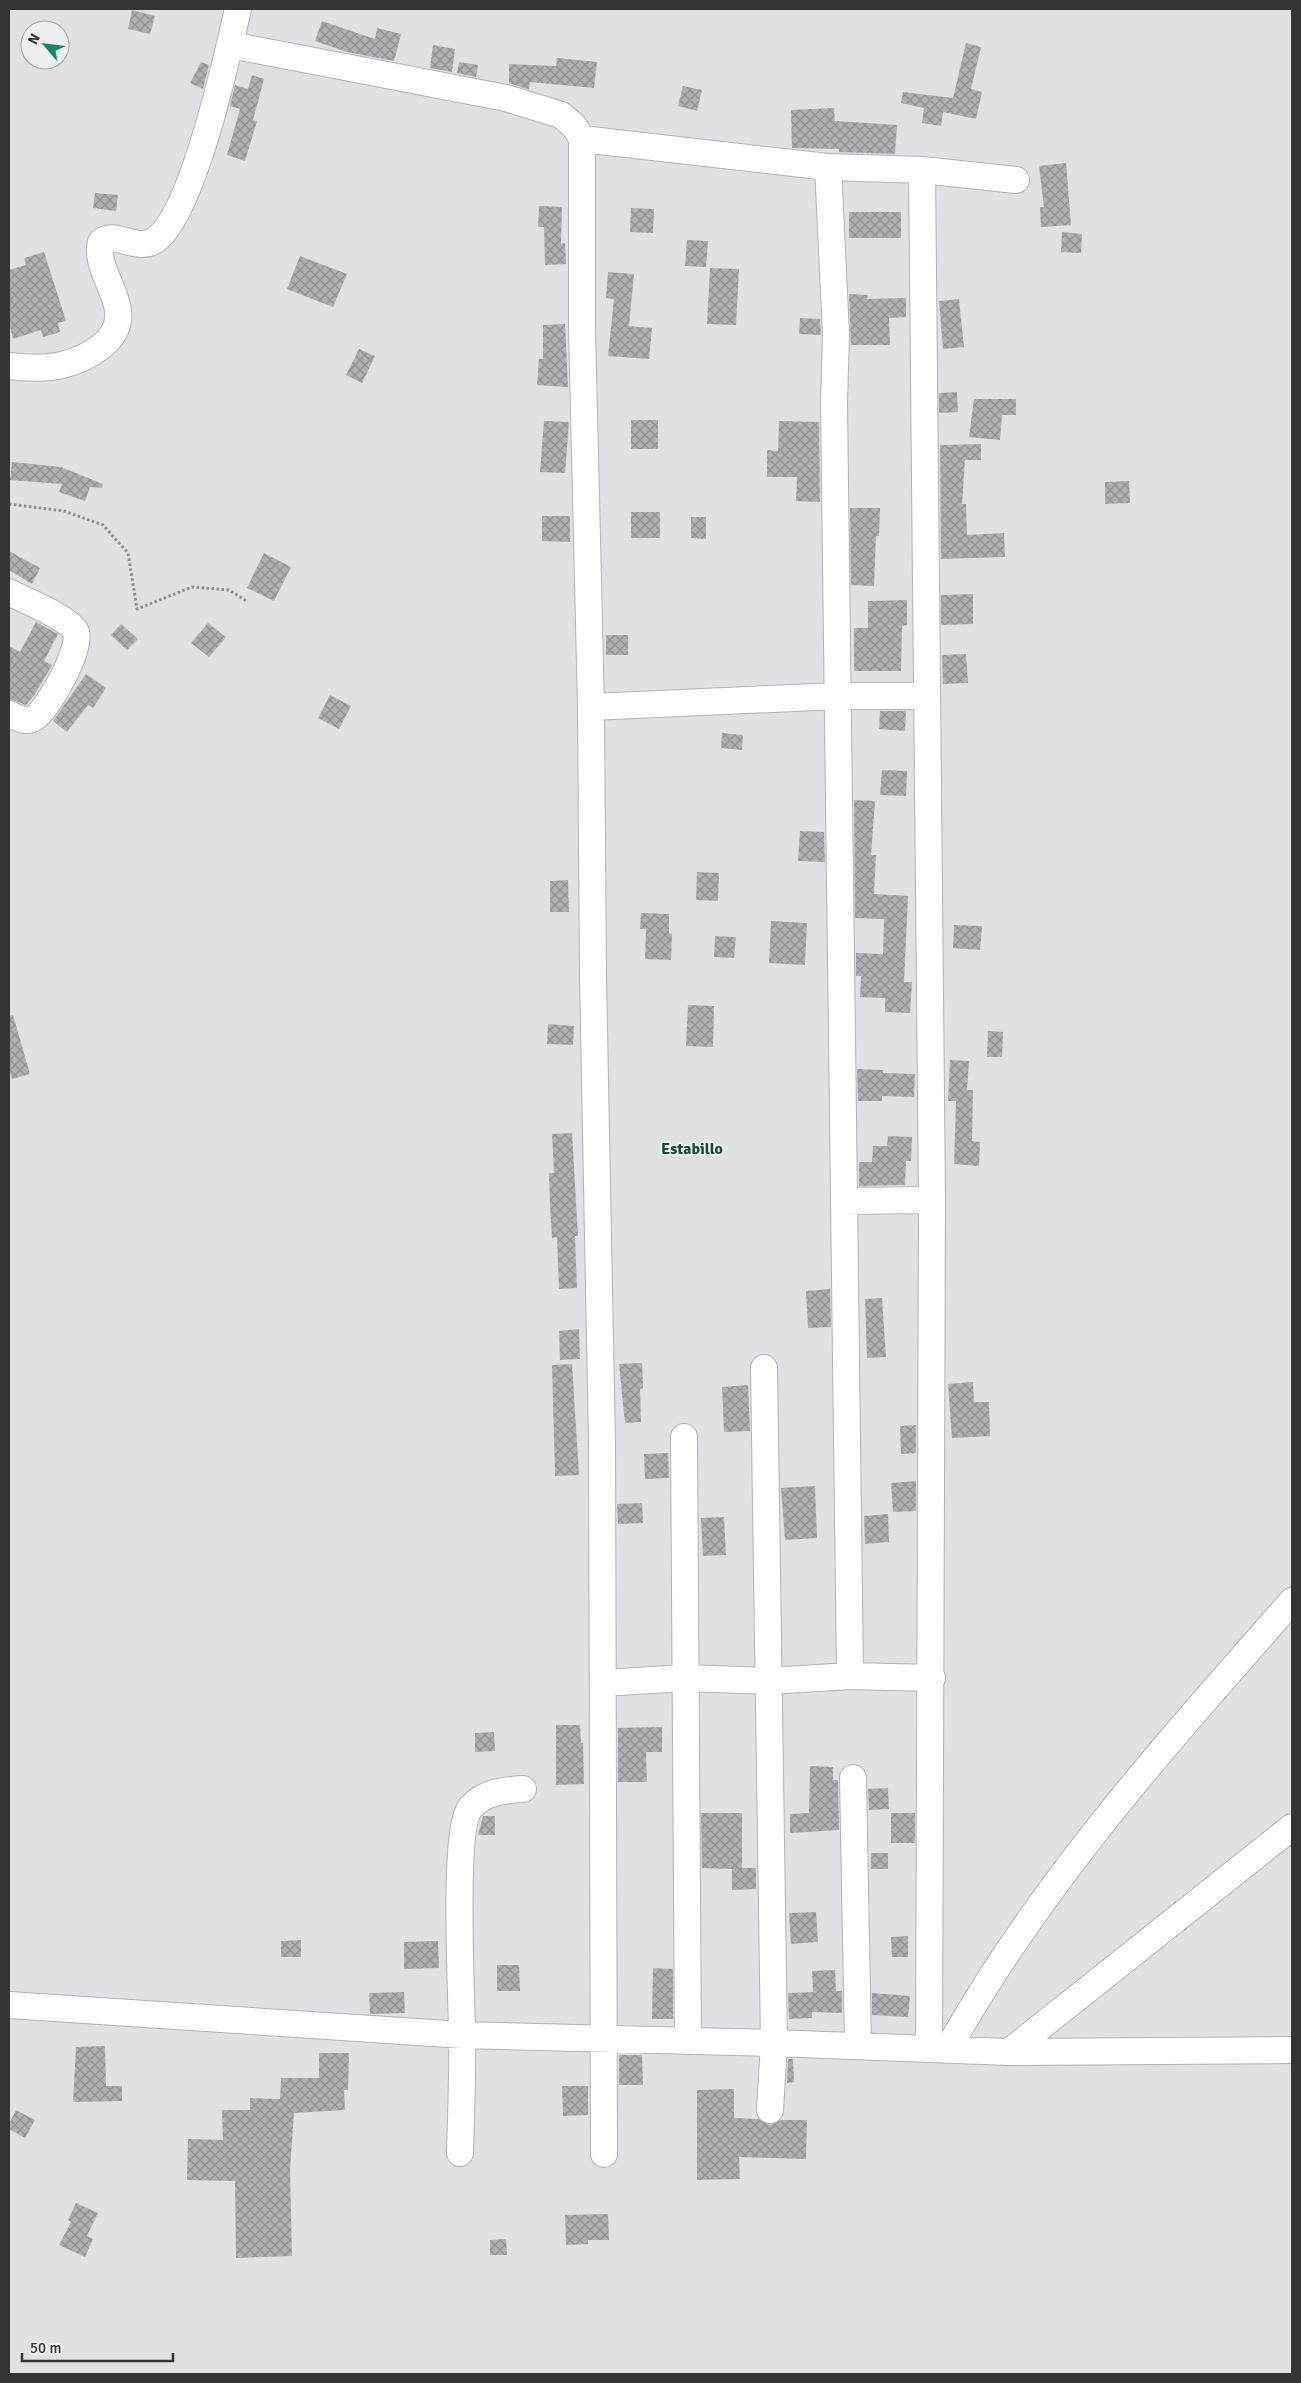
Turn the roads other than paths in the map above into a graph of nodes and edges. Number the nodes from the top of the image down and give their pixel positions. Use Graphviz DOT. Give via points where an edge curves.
graph roads {
  1 [pos="238,9"];
  2 [pos="230,45"];
  3 [pos="582,139"];
  4 [pos="828,167"];
  5 [pos="922,170"];
  6 [pos="1016,180"];
  7 [pos="9,366"];
  8 [pos="9,592"];
  9 [pos="838,696"];
  10 [pos="926,696"];
  11 [pos="592,707"];
  12 [pos="9,714"];
  13 [pos="932,1200"];
  14 [pos="845,1201"];
  15 [pos="764,1368"];
  16 [pos="684,1437"];
  17 [pos="1292,1601"];
  18 [pos="850,1676"];
  19 [pos="684,1678"];
  20 [pos="932,1678"];
  21 [pos="769,1681"];
  22 [pos="603,1683"];
  23 [pos="853,1778"];
  24 [pos="523,1789"];
  25 [pos="1292,1827"];
  26 [pos="9,2005"];
  27 [pos="462,2035"];
  28 [pos="605,2039"];
  29 [pos="688,2041"];
  30 [pos="774,2043"];
  31 [pos="858,2046"];
  32 [pos="939,2048"];
  33 [pos="1292,2050"];
  34 [pos="1009,2052"];
  35 [pos="770,2110"];
  36 [pos="460,2152"];
  37 [pos="604,2154"];
  1 -- 2 [label="street"];
  2 -- 3 [label="street" via="506,98 561,115 574,126"];
  2 -- 7 [label="street" via="196,167 172,220 158,238 146,244 112,237 102,242 100,254 119,312 117,326 108,341 94,353 62,365 30,369"];
  3 -- 4 [label="street"];
  3 -- 11 [label="street" via="582,328"];
  4 -- 5 [label="street"];
  4 -- 9 [label="street" via="836,334"];
  5 -- 6 [label="street"];
  5 -- 10 [label="street"];
  8 -- 12 [label="street" via="64,621 76,631 78,642 62,678 34,718 23,720"];
  9 -- 10 [label="street"];
  9 -- 11 [label="street"];
  9 -- 14 [label="street"];
  10 -- 13 [label="street"];
  11 -- 22 [label="street" via="592,977 602,1443"];
  13 -- 14 [label="street"];
  13 -- 20 [label="street"];
  14 -- 18 [label="street"];
  15 -- 21 [label="street"];
  16 -- 19 [label="street"];
  17 -- 32 [label="street" via="1151,1763 1054,1886"];
  18 -- 20 [label="street"];
  18 -- 21 [label="street"];
  19 -- 21 [label="street"];
  19 -- 22 [label="street"];
  19 -- 29 [label="street"];
  20 -- 32 [label="street"];
  21 -- 30 [label="street"];
  22 -- 28 [label="street"];
  23 -- 31 [label="street"];
  24 -- 27 [label="street" via="499,1791 482,1798 470,1808 463,1826 460,1929"];
  25 -- 34 [label="street"];
  26 -- 27 [label="street"];
  27 -- 28 [label="street"];
  27 -- 36 [label="street"];
  28 -- 29 [label="street"];
  28 -- 37 [label="street"];
  29 -- 30 [label="street"];
  30 -- 31 [label="street"];
  30 -- 35 [label="street"];
  31 -- 32 [label="street"];
  32 -- 34 [label="street"];
  33 -- 34 [label="street"];
}
